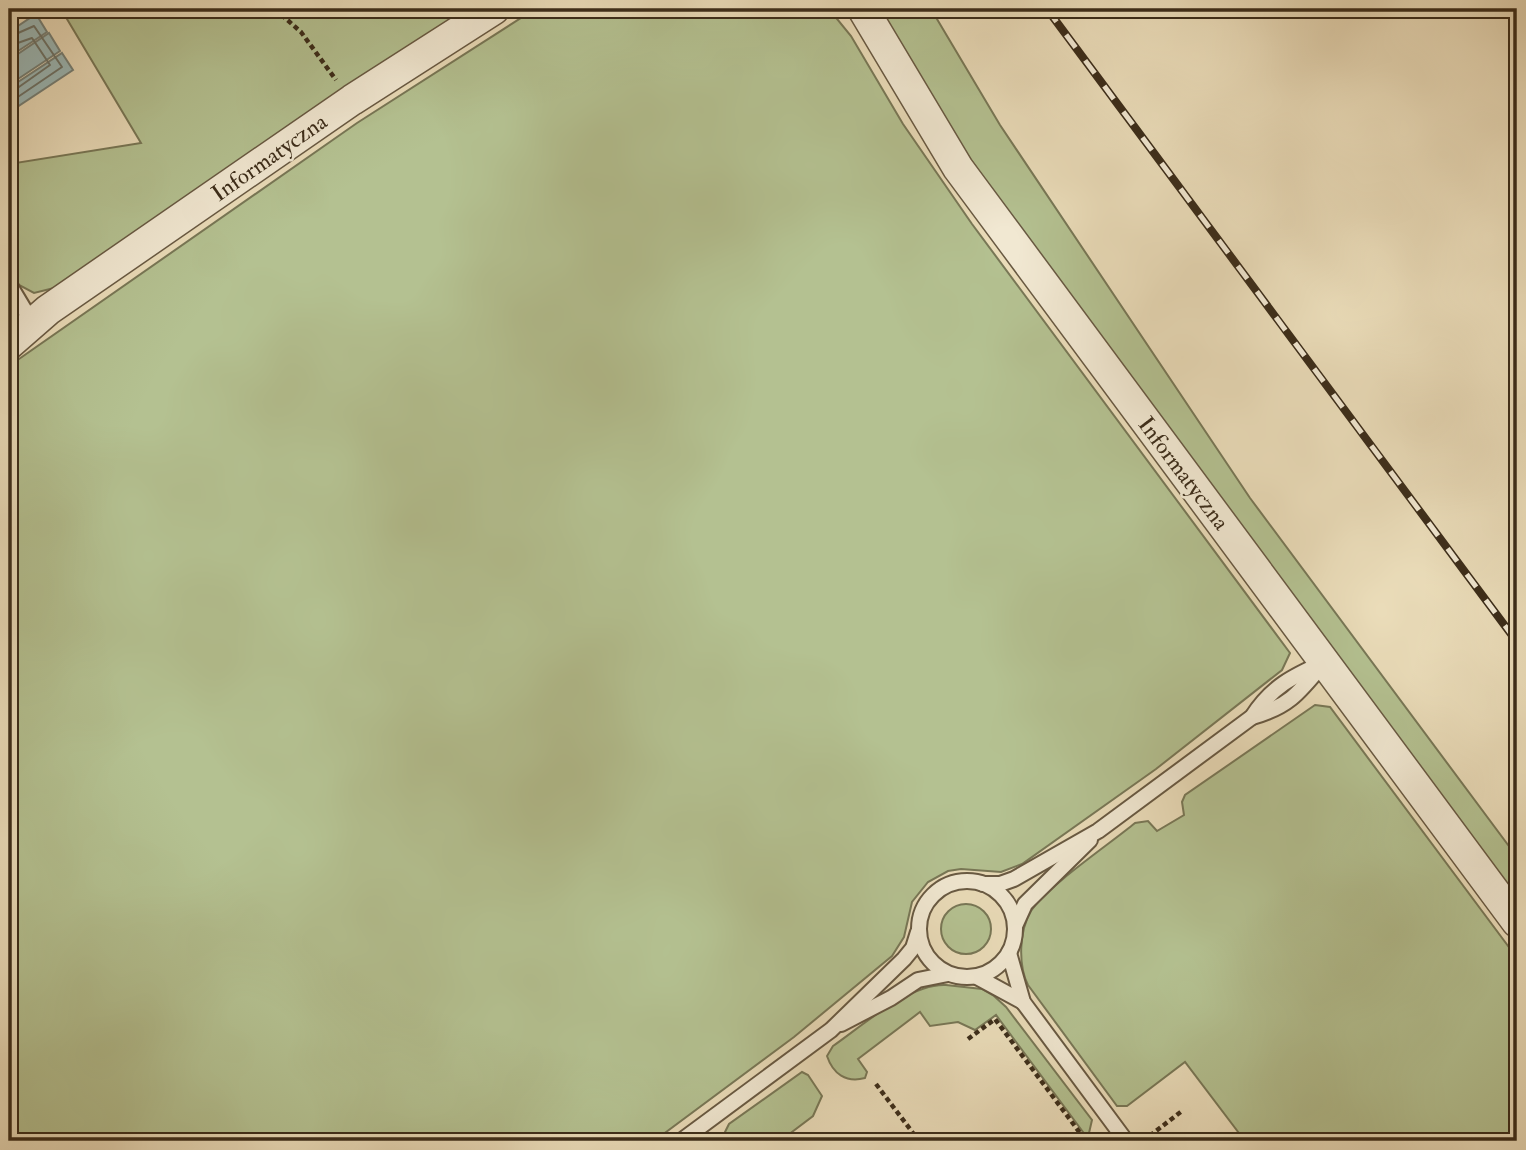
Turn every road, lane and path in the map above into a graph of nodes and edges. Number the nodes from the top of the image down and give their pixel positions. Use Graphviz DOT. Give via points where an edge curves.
graph roads {
  1 [pos="275,9"];
  2 [pos="494,9"];
  3 [pos="862,11"];
  4 [pos="352,100"];
  5 [pos="9,284"];
  6 [pos="29,319"];
  7 [pos="9,344"];
  8 [pos="1325,662"];
  9 [pos="1098,831"];
  10 [pos="984,884"];
  11 [pos="1517,922"];
  12 [pos="1015,926"];
  13 [pos="918,932"];
  14 [pos="1009,953"];
  15 [pos="950,974"];
  16 [pos="977,976"];
  17 [pos="1023,1002"];
  18 [pos="831,1030"];
  19 [pos="968,1039"];
  20 [pos="876,1084"];
  21 [pos="1182,1111"];
  22 [pos="681,1141"];
  23 [pos="919,1141"];
  24 [pos="1086,1141"];
  25 [pos="1126,1141"];
  26 [pos="1143,1141"];
  1 -- 4 [label="path" via="301,32"];
  2 -- 4 [label="street, Informatyczna"];
  3 -- 8 [label="street, Informatyczna" via="958,168"];
  4 -- 6 [label="street, Informatyczna"];
  5 -- 6 [label="lane"];
  6 -- 7 [label="street, Informatyczna"];
  8 -- 9 [label="lane" via="1287,679 1266,695 1252,717"];
  8 -- 11 [label="street, Informatyczna"];
  9 -- 10 [label="lane" via="1014,879"];
  9 -- 12 [label="lane" via="1025,904"];
  10 -- 12 [label="lane" via="1006,900"];
  10 -- 13 [label="lane" via="956,881 932,895 919,918"];
  12 -- 14 [label="lane"];
  13 -- 15 [label="lane" via="928,958"];
  13 -- 18 [label="lane" via="904,959"];
  14 -- 16 [label="lane"];
  14 -- 17 [label="lane"];
  15 -- 16 [label="lane"];
  15 -- 18 [label="lane" via="918,980"];
  16 -- 17 [label="lane"];
  17 -- 25 [label="lane"];
  18 -- 22 [label="lane"];
  19 -- 24 [label="path" via="995,1019"];
  20 -- 23 [label="path"];
  21 -- 26 [label="path"];
}
